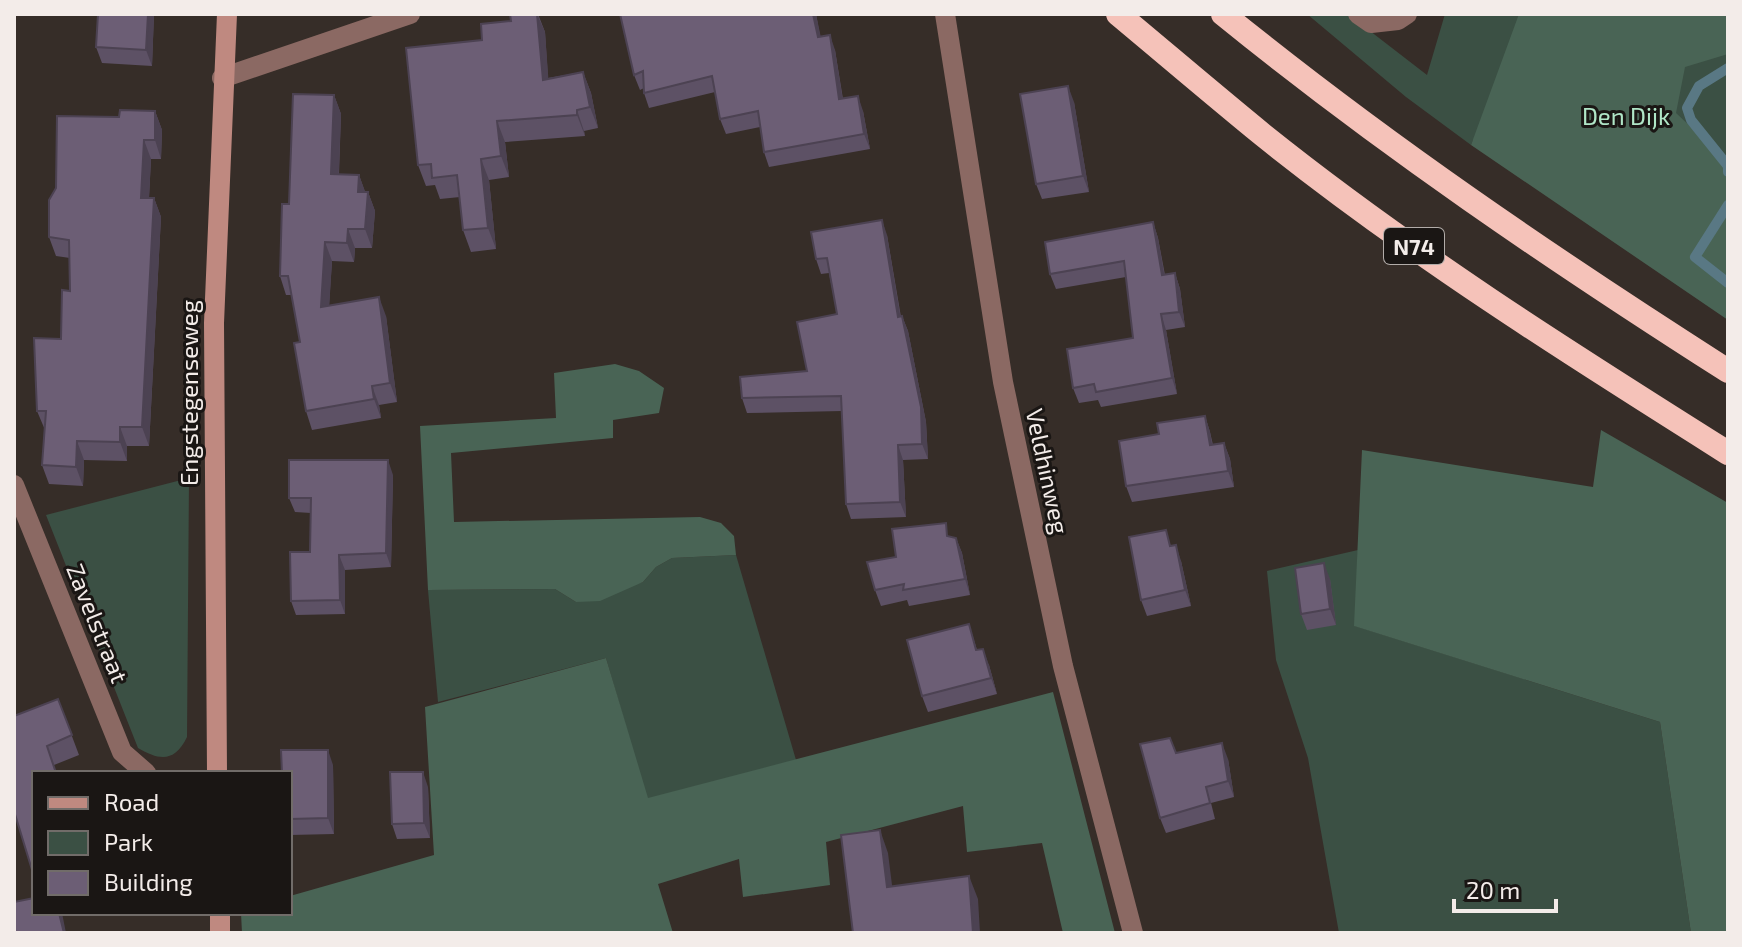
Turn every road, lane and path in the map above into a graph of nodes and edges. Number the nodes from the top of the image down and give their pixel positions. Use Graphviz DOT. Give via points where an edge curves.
graph roads {
  1 [pos="227,14"];
  2 [pos="410,14"];
  3 [pos="945,14"];
  4 [pos="1118,14"];
  5 [pos="1223,14"];
  6 [pos="1358,14"];
  7 [pos="1407,14"];
  8 [pos="222,78"];
  9 [pos="1728,371"];
  10 [pos="1728,453"];
  11 [pos="14,485"];
  12 [pos="144,771"];
  13 [pos="217,771"];
  14 [pos="1133,933"];
  1 -- 8 [label="street, Engstegenseweg"];
  2 -- 8 [label="street"];
  3 -- 14 [label="street, Veldhinweg" via="1003,382 1063,666"];
  4 -- 10 [label="highway, N74" via="1264,136 1421,251 1564,350"];
  5 -- 9 [label="highway" via="1585,280"];
  6 -- 7 [label="street" via="1371,23"];
  8 -- 13 [label="street, Engstegenseweg" via="214,323"];
  11 -- 12 [label="street, Zavelstraat" via="122,752"];
}
